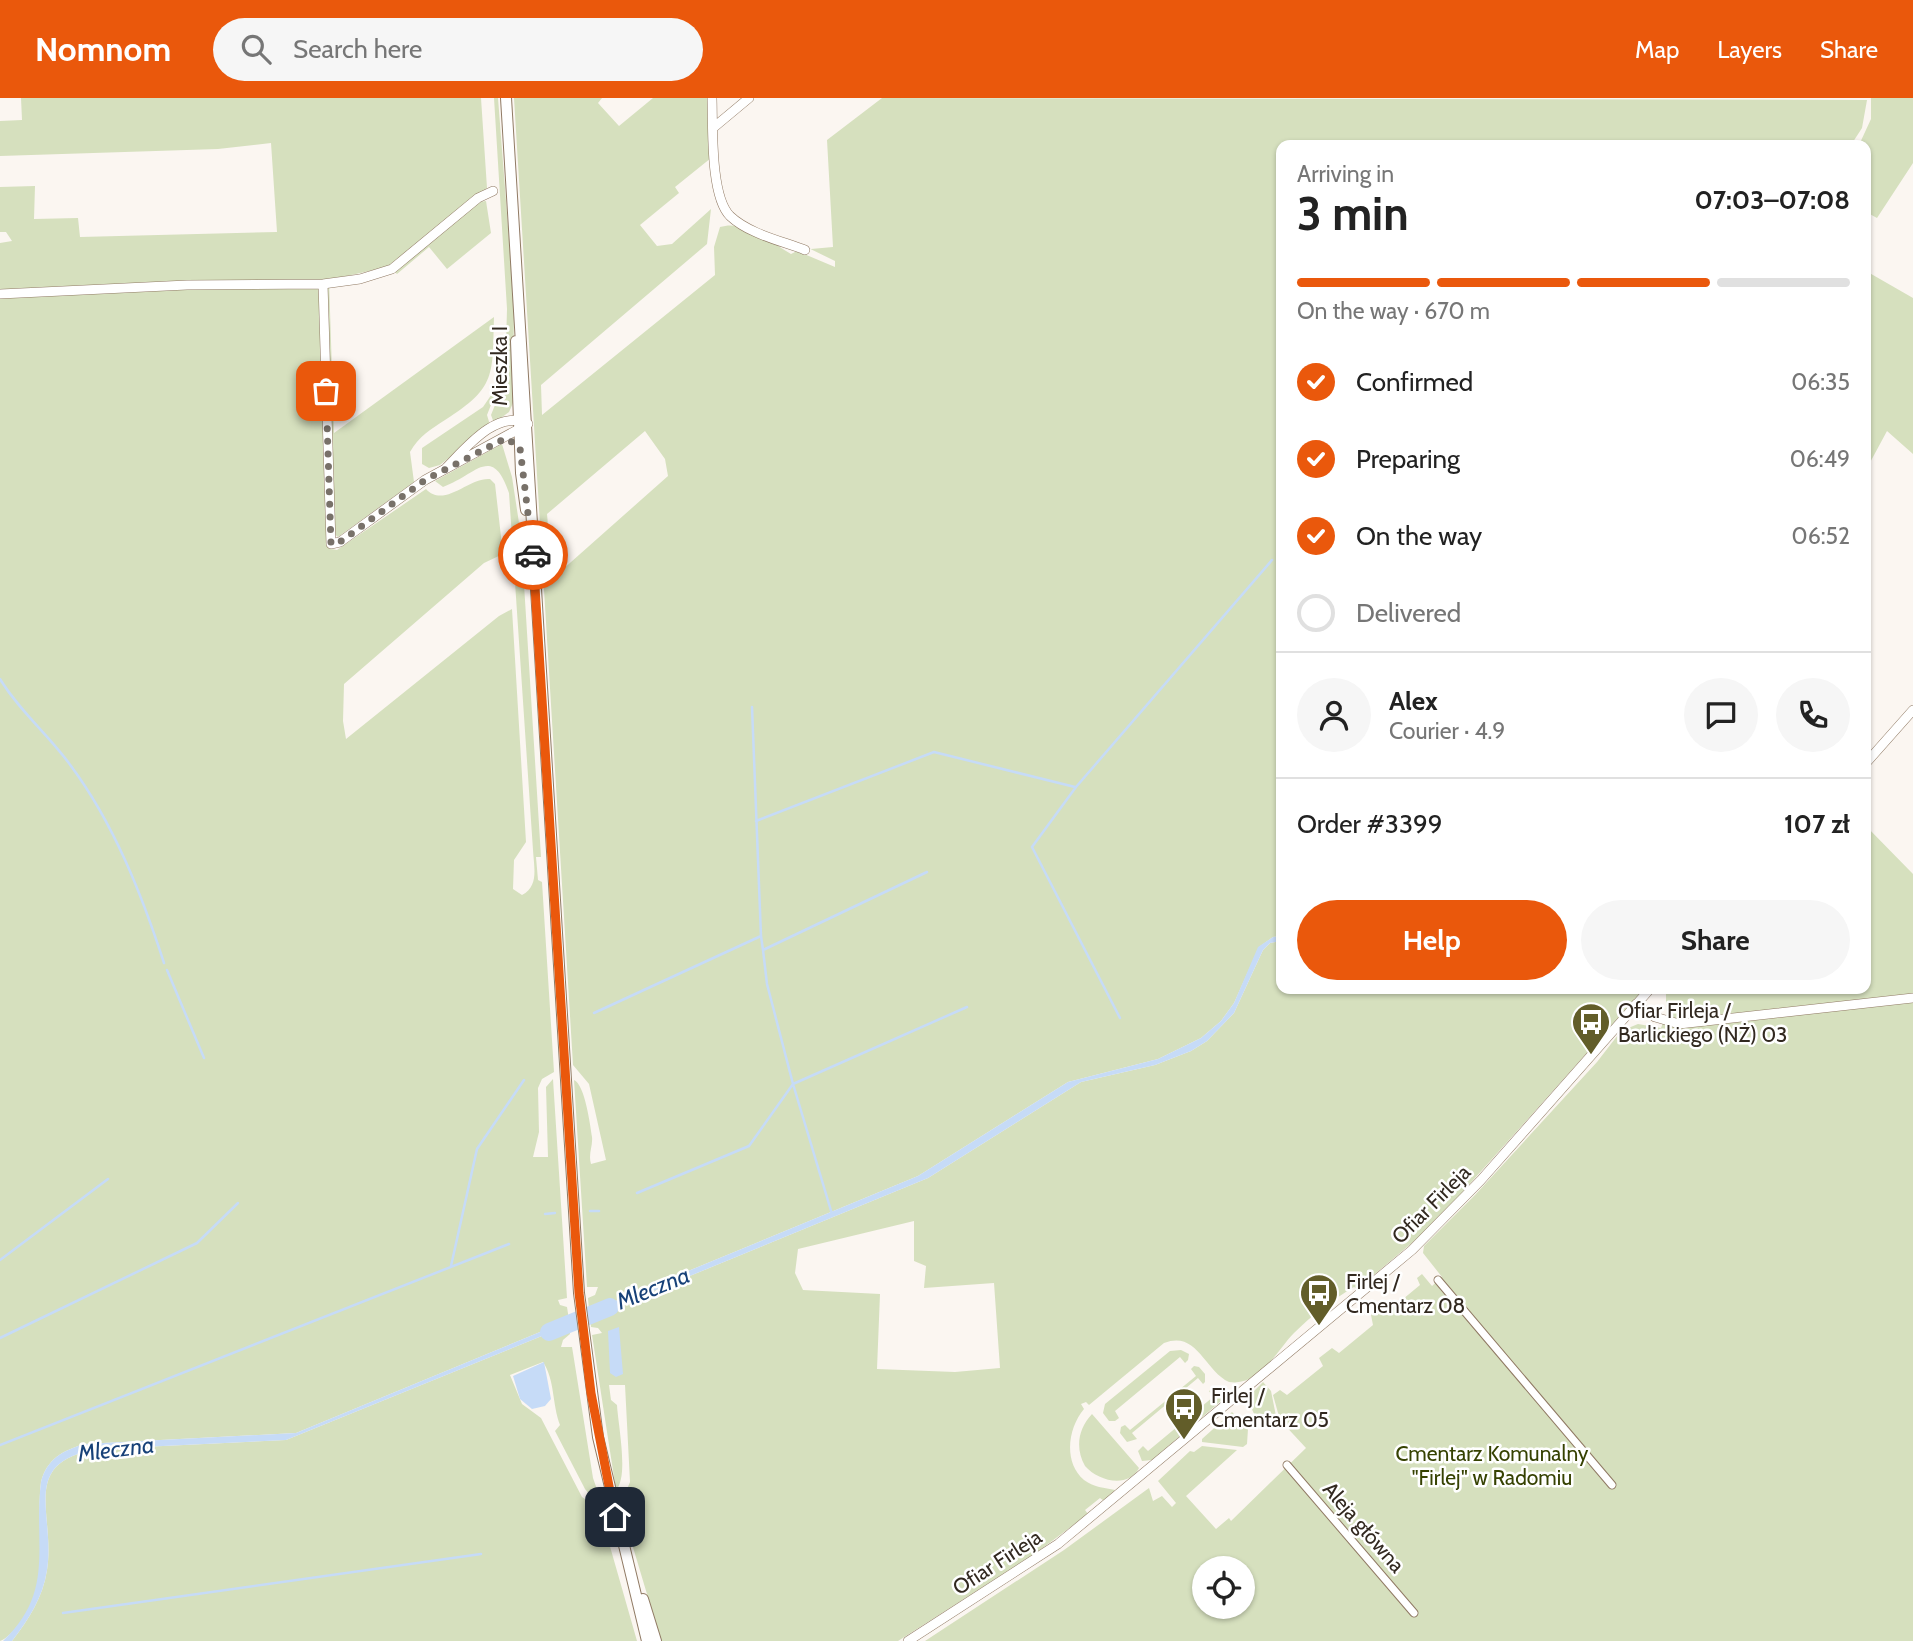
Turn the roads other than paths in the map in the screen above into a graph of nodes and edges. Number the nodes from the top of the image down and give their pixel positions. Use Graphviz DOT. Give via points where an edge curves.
graph roads {
  1 [pos="506,98"];
  2 [pos="712,98"];
  3 [pos="749,98"];
  4 [pos="713,128"];
  5 [pos="493,191"];
  6 [pos="805,250"];
  7 [pos="323,284"];
  8 [pos="0,294"];
  9 [pos="522,425"];
  10 [pos="506,438"];
  11 [pos="520,448"];
  12 [pos="446,468"];
  13 [pos="533,546"];
  14 [pos="1913,710"];
  15 [pos="1871,757"];
  16 [pos="1645,994"];
  17 [pos="1650,994"];
  18 [pos="1913,998"];
  19 [pos="1636,1004"];
  20 [pos="1655,1017"];
  21 [pos="1438,1280"];
  22 [pos="1287,1465"];
  23 [pos="1612,1485"];
  24 [pos="622,1541"];
  25 [pos="1414,1612"];
  26 [pos="647,1641"];
  27 [pos="656,1641"];
  28 [pos="908,1641"];
  1 -- 9 [label="street, Mieszka I" via="519,310 515,357"];
  2 -- 4 [label="street"];
  3 -- 4 [label="street"];
  4 -- 6 [label="street" via="719,197 725,210 737,222"];
  5 -- 7 [label="street" via="478,198 392,269"];
  7 -- 8 [label="street"];
  7 -- 12 [label="street" via="331,544"];
  9 -- 10 [label="street"];
  9 -- 11 [label="street, Mieszka I"];
  9 -- 12 [label="street" via="494,426"];
  9 -- 13 [label="street, Mieszka I"];
  10 -- 11 [label="street"];
  10 -- 12 [label="street"];
  11 -- 13 [label="street, Mieszka I"];
  13 -- 24 [label="street, Mieszka I" via="579,1293 598,1437"];
  14 -- 15 [label="street"];
  16 -- 19 [label="street, Ofiar Firleja"];
  17 -- 20 [label="street"];
  18 -- 20 [label="street" via="1701,1023 1679,1024"];
  19 -- 20 [label="street"];
  19 -- 28 [label="street, Ofiar Firleja" via="1474,1188 1412,1250 1058,1544"];
  21 -- 23 [label="street"];
  22 -- 25 [label="street, Aleja główna"];
  24 -- 26 [label="street, Mieszka I"];
  24 -- 27 [label="street, Mieszka I"];
}
